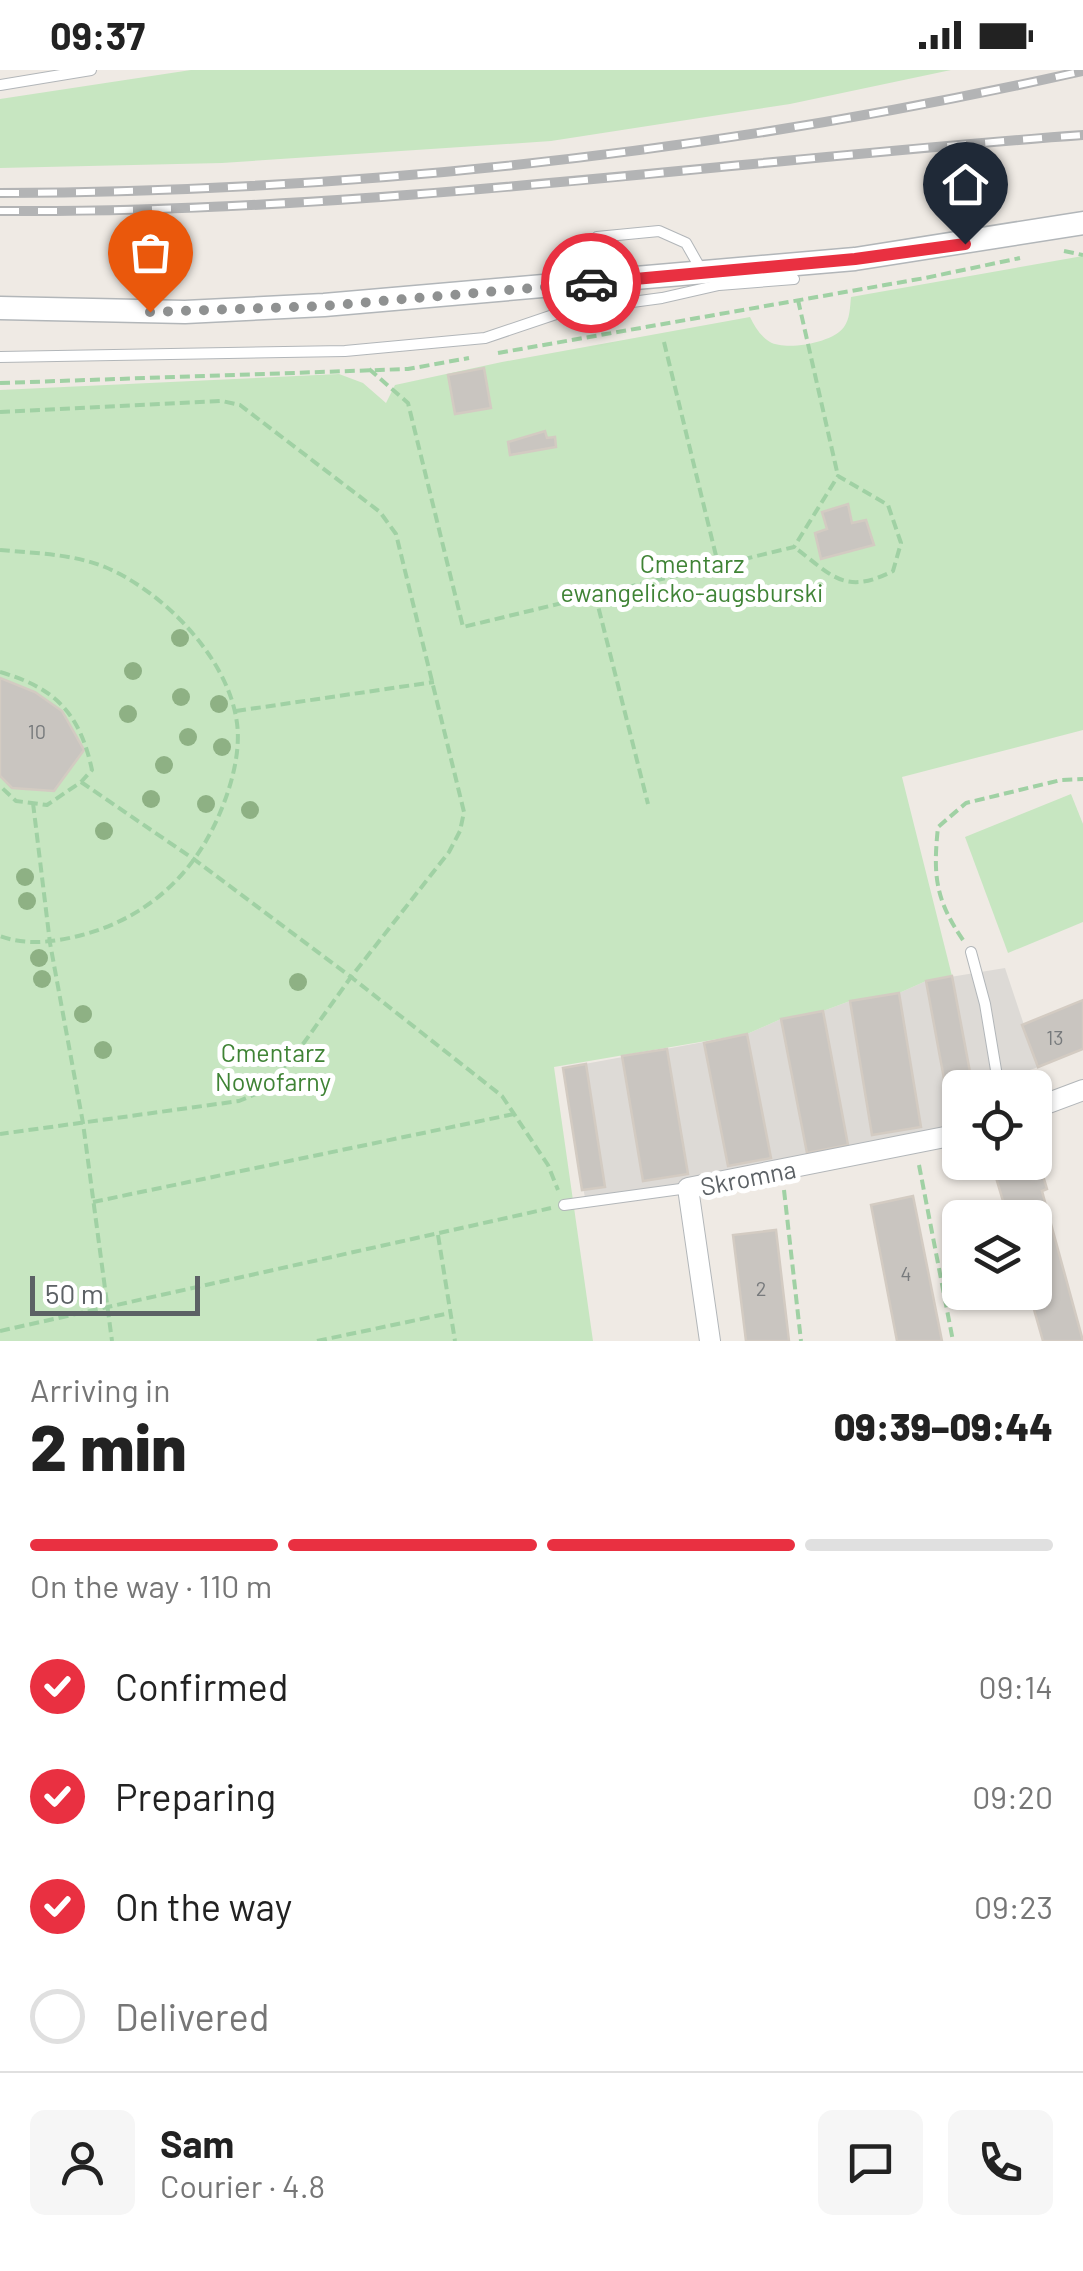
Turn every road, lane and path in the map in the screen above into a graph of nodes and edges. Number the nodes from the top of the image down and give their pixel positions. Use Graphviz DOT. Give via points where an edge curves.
graph roads {
  1 [pos="91,70"];
  2 [pos="0,85"];
  3 [pos="1083,223"];
  4 [pos="1060,250"];
  5 [pos="1083,255"];
  6 [pos="703,274"];
  7 [pos="794,279"];
  8 [pos="585,284"];
  9 [pos="0,308"];
  10 [pos="664,342"];
  11 [pos="346,351"];
  12 [pos="0,357"];
  13 [pos="0,412"];
  14 [pos="838,476"];
  15 [pos="794,547"];
  16 [pos="0,550"];
  17 [pos="718,564"];
  18 [pos="595,594"];
  19 [pos="0,672"];
  20 [pos="434,682"];
  21 [pos="234,711"];
  22 [pos="1083,779"];
  23 [pos="81,782"];
  24 [pos="0,788"];
  25 [pos="33,803"];
  26 [pos="648,804"];
  27 [pos="195,860"];
  28 [pos="0,936"];
  29 [pos="50,943"];
  30 [pos="971,952"];
  31 [pos="351,976"];
  32 [pos="996,1070"];
  33 [pos="1083,1090"];
  34 [pos="1052,1102"];
  35 [pos="514,1114"];
  36 [pos="83,1122"];
  37 [pos="0,1134"];
  38 [pos="942,1138"];
  39 [pos="915,1145"];
  40 [pos="782,1170"];
  41 [pos="688,1188"];
  42 [pos="93,1202"];
  43 [pos="564,1205"];
  44 [pos="438,1234"];
  45 [pos="108,1308"];
  46 [pos="450,1314"];
  47 [pos="0,1331"];
  48 [pos="112,1341"];
  49 [pos="317,1341"];
  50 [pos="455,1341"];
  51 [pos="710,1341"];
  52 [pos="801,1341"];
  53 [pos="953,1341"];
  1 -- 2 [label="lane"];
  3 -- 6 [label="street" via="937,248"];
  4 -- 5 [label="path"];
  6 -- 8 [label="street"];
  6 -- 8 [label="lane" via="686,243 659,231 597,237 582,253"];
  7 -- 11 [label="lane" via="565,310 485,338"];
  7 -- 14 [label="path"];
  8 -- 9 [label="street" via="241,311"];
  10 -- 17 [label="path"];
  11 -- 12 [label="lane"];
  11 -- 18 [label="path" via="408,402 463,627"];
  13 -- 20 [label="path" via="240,405 389,522"];
  14 -- 15 [label="path"];
  14 -- 15 [label="path" via="888,505 901,542 892,571 871,582 840,582"];
  15 -- 17 [label="path"];
  16 -- 21 [label="path" via="104,567 161,602 195,633"];
  17 -- 18 [label="path"];
  18 -- 26 [label="path"];
  19 -- 23 [label="path" via="58,700 84,736 92,770"];
  20 -- 21 [label="path"];
  20 -- 31 [label="path" via="462,796 460,831"];
  21 -- 27 [label="path" via="233,779"];
  22 -- 30 [label="path" via="966,802 938,827 933,871 944,912"];
  23 -- 25 [label="path" via="48,804"];
  23 -- 27 [label="path"];
  24 -- 25 [label="path" via="16,801"];
  25 -- 29 [label="path"];
  27 -- 29 [label="path" via="156,901 112,927"];
  27 -- 31 [label="path"];
  28 -- 29 [label="path"];
  29 -- 36 [label="path"];
  30 -- 32 [label="lane"];
  31 -- 35 [label="path" via="502,1096"];
  31 -- 36 [label="path" via="264,1091"];
  33 -- 34 [label="street"];
  35 -- 42 [label="path"];
  35 -- 43 [label="path" via="548,1165"];
  36 -- 37 [label="path"];
  36 -- 42 [label="path"];
  38 -- 39 [label="street, Skromna"];
  39 -- 40 [label="street, Skromna"];
  39 -- 53 [label="path"];
  40 -- 41 [label="street, Skromna"];
  40 -- 52 [label="path"];
  41 -- 43 [label="lane"];
  41 -- 51 [label="street, Skromna"];
  42 -- 45 [label="path"];
  43 -- 44 [label="path"];
  44 -- 45 [label="path"];
  44 -- 46 [label="path"];
  45 -- 47 [label="path"];
  45 -- 48 [label="path"];
  46 -- 49 [label="path"];
  46 -- 50 [label="path"];
}
